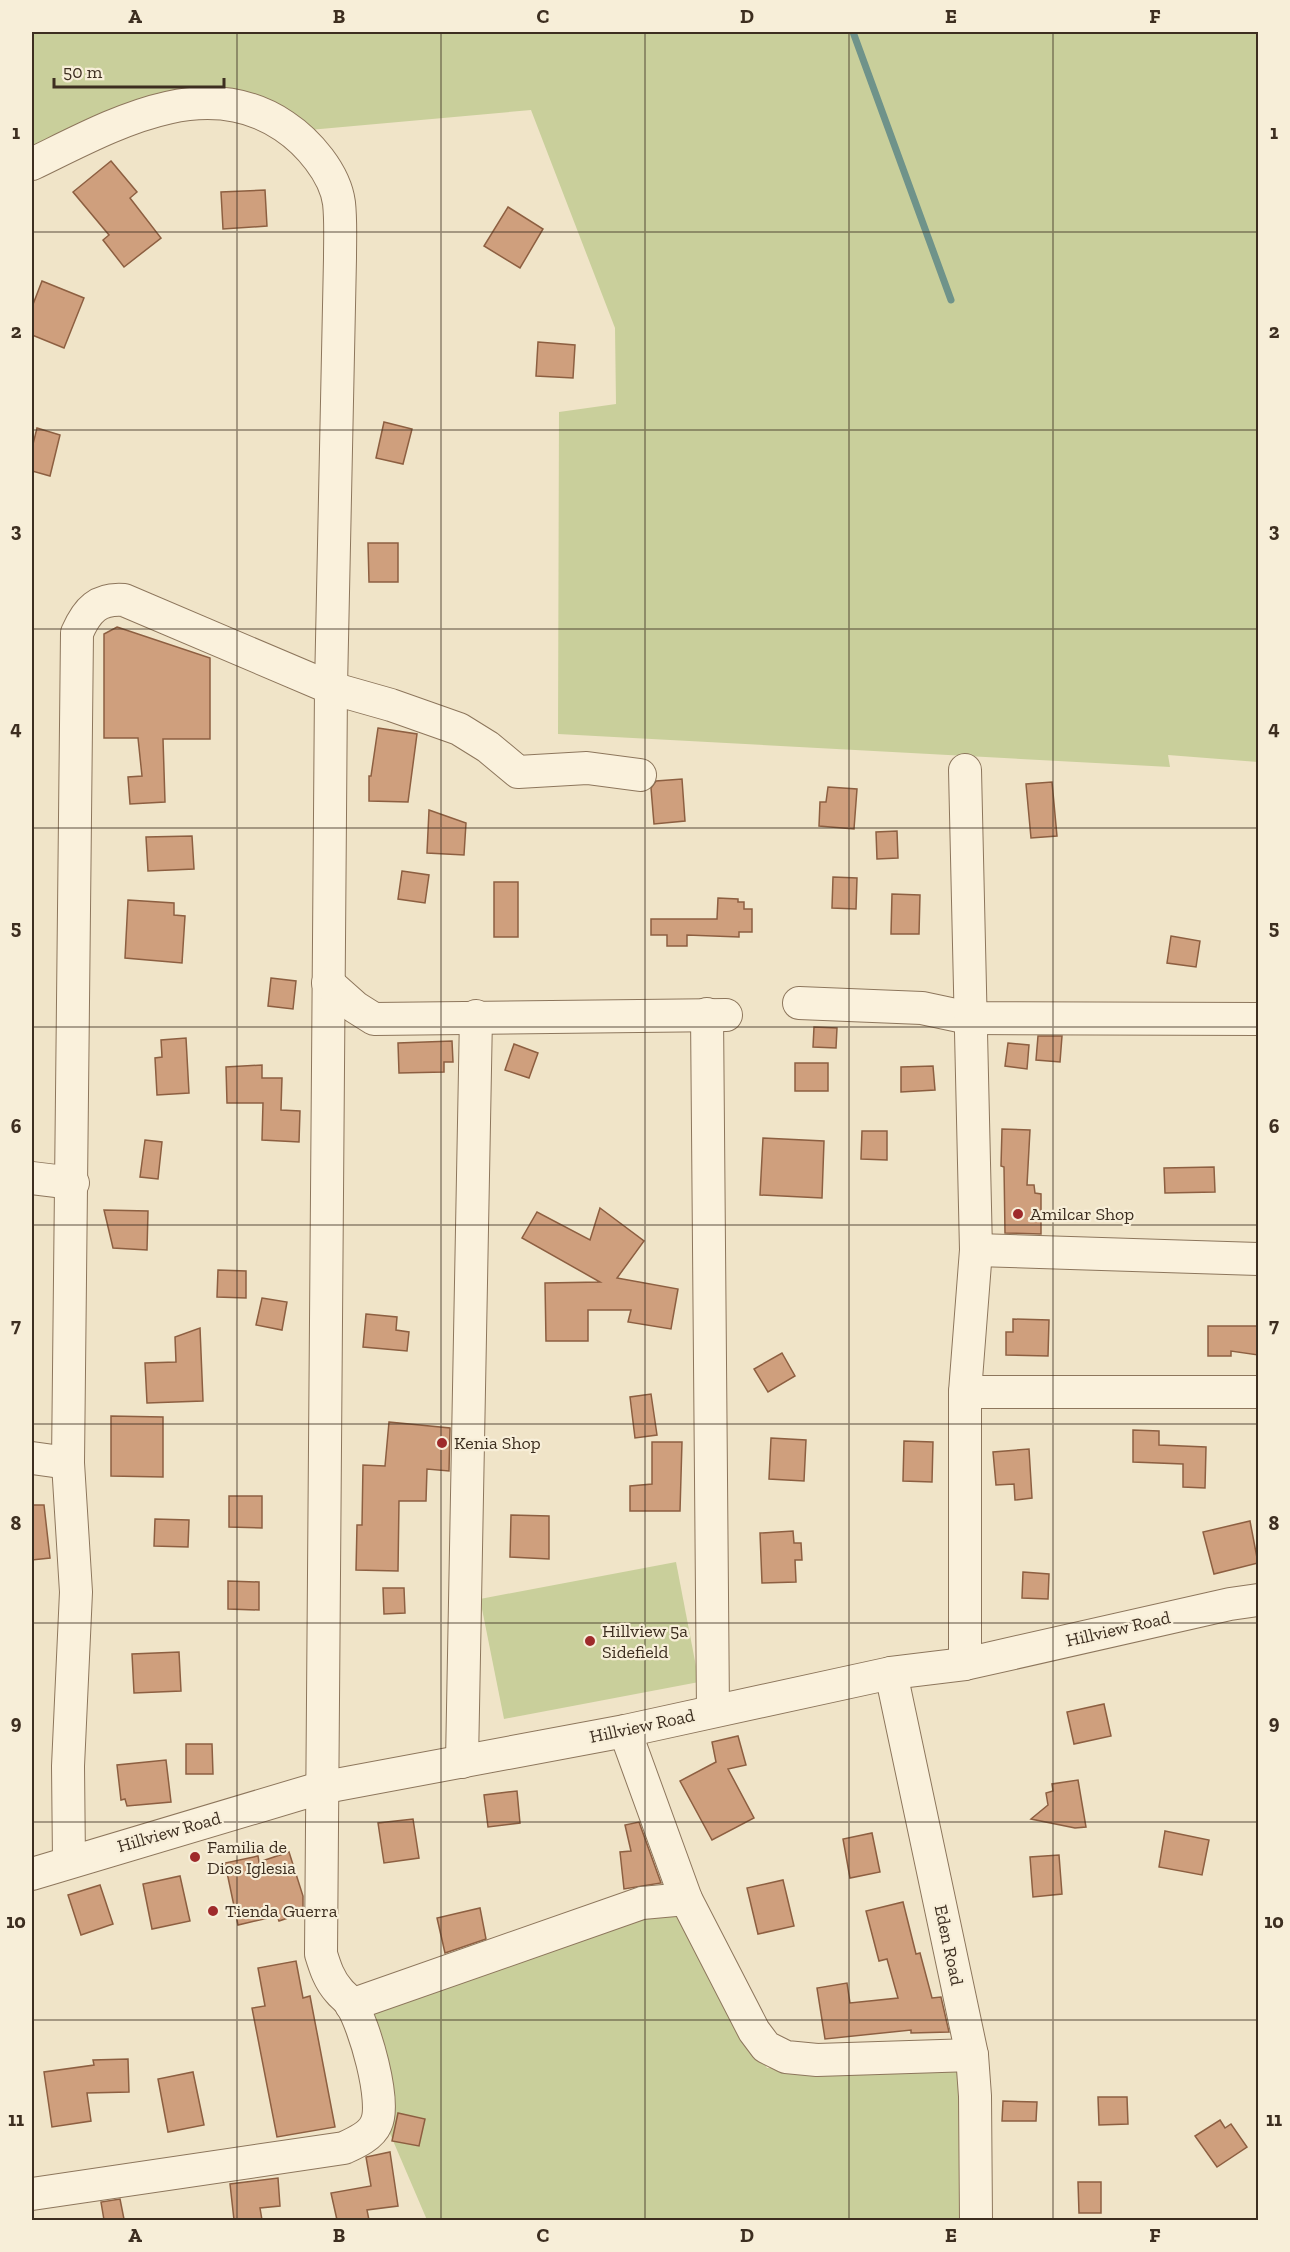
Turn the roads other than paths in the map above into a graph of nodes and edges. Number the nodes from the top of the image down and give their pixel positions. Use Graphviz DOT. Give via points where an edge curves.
graph roads {
  1 [pos="32,164"];
  2 [pos="331,688"];
  3 [pos="965,770"];
  4 [pos="640,775"];
  5 [pos="328,983"];
  6 [pos="799,1003"];
  7 [pos="476,1016"];
  8 [pos="969,1018"];
  9 [pos="1258,1019"];
  10 [pos="32,1178"];
  11 [pos="72,1183"];
  12 [pos="976,1250"];
  13 [pos="1258,1259"];
  14 [pos="965,1392"];
  15 [pos="1258,1392"];
  16 [pos="32,1458"];
  17 [pos="68,1463"];
  18 [pos="1258,1600"];
  19 [pos="965,1664"];
  20 [pos="891,1673"];
  21 [pos="714,1711"];
  22 [pos="625,1731"];
  23 [pos="462,1762"];
  24 [pos="320,1788"];
  25 [pos="69,1861"];
  26 [pos="32,1874"];
  27 [pos="686,1899"];
  28 [pos="351,2005"];
  29 [pos="972,2055"];
  30 [pos="32,2194"];
  31 [pos="976,2220"];
  1 -- 2 [label="street" via="122,121 194,103 219,101 245,106 298,135 331,178 339,201 340,258"];
  2 -- 4 [label="street" via="459,729 518,771 587,768"];
  2 -- 5 [label="street"];
  2 -- 11 [label="street" via="124,600 108,599 82,620 77,633"];
  3 -- 8 [label="street"];
  5 -- 7 [label="street" via="374,1019"];
  5 -- 24 [label="street"];
  6 -- 8 [label="street" via="922,1008"];
  7 -- 21 [label="street" via="716,1015"];
  7 -- 23 [label="street"];
  8 -- 9 [label="street"];
  8 -- 12 [label="street"];
  10 -- 11 [label="street"];
  11 -- 17 [label="street"];
  12 -- 13 [label="street"];
  12 -- 14 [label="street"];
  14 -- 15 [label="street"];
  14 -- 19 [label="street"];
  16 -- 17 [label="street"];
  17 -- 25 [label="street" via="76,1592 68,1766"];
  18 -- 19 [label="street, Hillview Road"];
  19 -- 20 [label="street, Hillview Road"];
  20 -- 21 [label="street, Hillview Road"];
  20 -- 29 [label="street, Eden Road"];
  21 -- 22 [label="street, Hillview Road"];
  22 -- 23 [label="street, Hillview Road"];
  22 -- 27 [label="street"];
  23 -- 24 [label="street, Hillview Road"];
  24 -- 25 [label="street, Hillview Road"];
  24 -- 28 [label="street" via="321,1954 332,1980"];
  25 -- 26 [label="street, Hillview Road"];
  27 -- 28 [label="street" via="642,1903"];
  27 -- 29 [label="street" via="766,2047 786,2057 817,2060"];
  28 -- 30 [label="street" via="378,2080 381,2107 376,2125 362,2139 344,2148"];
  29 -- 31 [label="street, Eden Road"];
}
